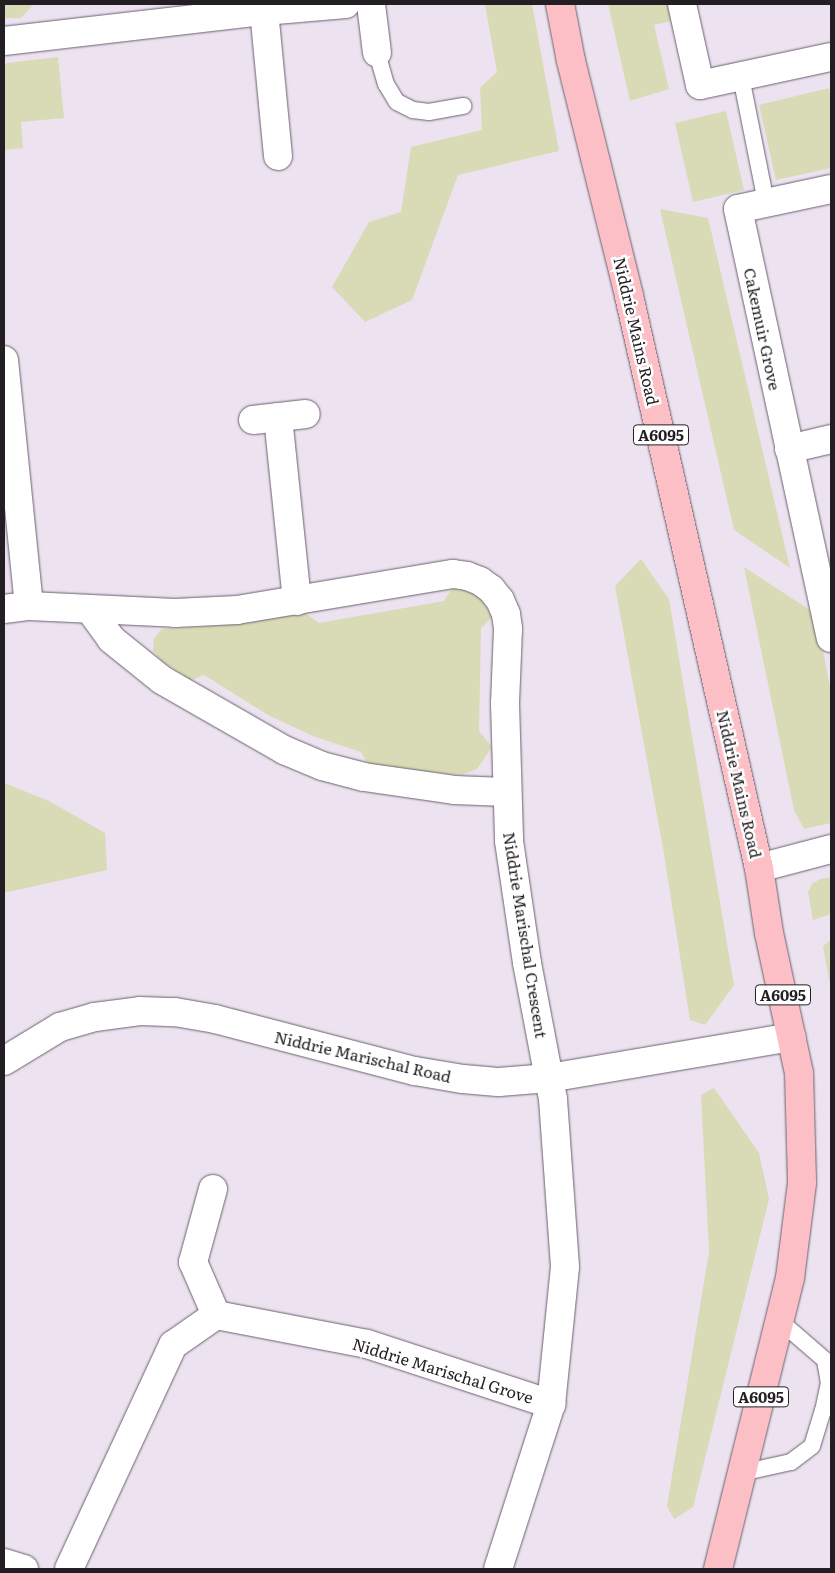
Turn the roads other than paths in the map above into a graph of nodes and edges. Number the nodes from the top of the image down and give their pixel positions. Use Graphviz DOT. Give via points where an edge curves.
graph roads {
  1 [pos="346,4"];
  2 [pos="371,4"];
  3 [pos="560,4"];
  4 [pos="682,4"];
  5 [pos="263,7"];
  6 [pos="4,41"];
  7 [pos="377,53"];
  8 [pos="831,57"];
  9 [pos="741,76"];
  10 [pos="463,106"];
  11 [pos="278,156"];
  12 [pos="831,189"];
  13 [pos="766,202"];
  14 [pos="4,360"];
  15 [pos="306,414"];
  16 [pos="831,439"];
  17 [pos="789,449"];
  18 [pos="823,557"];
  19 [pos="297,601"];
  20 [pos="17,608"];
  21 [pos="91,611"];
  22 [pos="831,638"];
  23 [pos="506,792"];
  24 [pos="831,849"];
  25 [pos="759,868"];
  26 [pos="792,1037"];
  27 [pos="4,1061"];
  28 [pos="549,1078"];
  29 [pos="213,1188"];
  30 [pos="216,1315"];
  31 [pos="781,1322"];
  32 [pos="551,1404"];
  33 [pos="741,1473"];
  34 [pos="4,1563"];
  35 [pos="24,1569"];
  36 [pos="69,1569"];
  37 [pos="498,1569"];
  38 [pos="718,1569"];
  1 -- 5 [label="street"];
  2 -- 7 [label="street"];
  3 -- 25 [label="main road, Niddrie Mains Road / A6095" via="571,61 630,296"];
  4 -- 9 [label="street" via="700,85"];
  5 -- 6 [label="street"];
  5 -- 11 [label="street"];
  7 -- 10 [label="lane" via="386,84 397,102 413,110 429,112"];
  8 -- 9 [label="street"];
  9 -- 13 [label="lane"];
  12 -- 13 [label="street"];
  13 -- 17 [label="street, Cakemuir Grove" via="738,210"];
  14 -- 20 [label="street"];
  15 -- 19 [label="street" via="265,419"];
  16 -- 17 [label="street"];
  17 -- 18 [label="street, Cakemuir Grove"];
  18 -- 22 [label="street, Cakemuir Grove"];
  19 -- 21 [label="street, Niddrie Marischal Crescent" via="238,610 175,614"];
  19 -- 23 [label="street, Niddrie Marischal Crescent" via="453,574 467,576 491,589 506,614 508,629"];
  20 -- 21 [label="street, Niddrie Marischal Crescent"];
  21 -- 23 [label="street" via="110,638 162,680 284,750 322,766 364,777 454,790"];
  23 -- 28 [label="street, Niddrie Marischal Crescent" via="515,888"];
  24 -- 25 [label="street"];
  25 -- 26 [label="main road, Niddrie Mains Road / A6095" via="769,933"];
  26 -- 28 [label="street, Niddrie Marischal Road"];
  26 -- 31 [label="main road, Niddrie Mains Road / A6095" via="801,1100 802,1183"];
  27 -- 28 [label="street, Niddrie Marischal Road" via="60,1027 95,1017 140,1010 215,1019 415,1071 464,1080 499,1082"];
  28 -- 32 [label="street, Niddrie Marischal Grove" via="565,1267"];
  29 -- 30 [label="street" via="193,1262"];
  30 -- 32 [label="street, Niddrie Marischal Grove" via="367,1344"];
  30 -- 36 [label="street" via="172,1345"];
  31 -- 33 [label="main road, Niddrie Mains Road / A6095"];
  31 -- 33 [label="lane" via="825,1360 829,1383 823,1411 812,1446 791,1462"];
  32 -- 37 [label="street, Niddrie Marischal Grove"];
  33 -- 38 [label="main road, Niddrie Mains Road / A6095"];
  34 -- 35 [label="street"];
}
